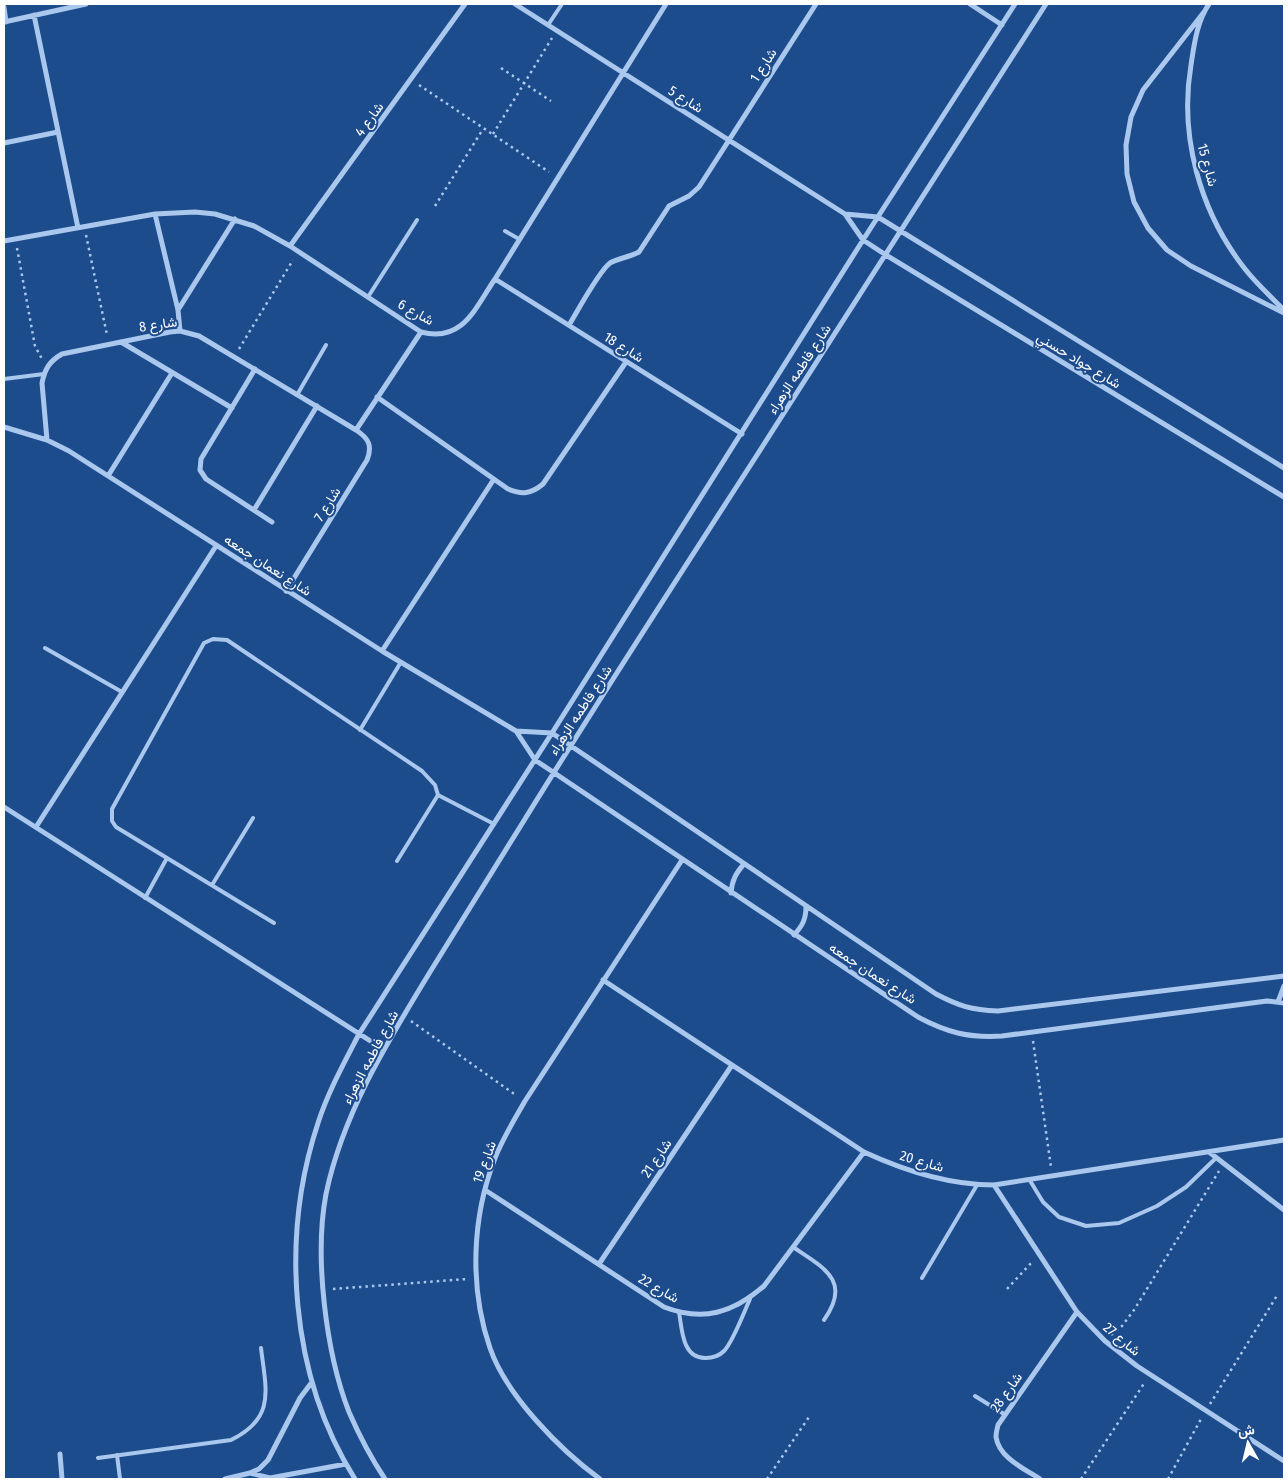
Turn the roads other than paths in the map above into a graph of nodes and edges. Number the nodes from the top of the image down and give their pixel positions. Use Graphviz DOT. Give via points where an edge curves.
graph roads {
  1 [pos="86,4"];
  2 [pos="465,4"];
  3 [pos="515,4"];
  4 [pos="562,4"];
  5 [pos="666,4"];
  6 [pos="816,4"];
  7 [pos="970,4"];
  8 [pos="1015,4"];
  9 [pos="1046,4"];
  10 [pos="1209,4"];
  11 [pos="4,7"];
  12 [pos="1204,12"];
  13 [pos="34,15"];
  14 [pos="5,22"];
  15 [pos="548,25"];
  16 [pos="1002,25"];
  17 [pos="623,72"];
  18 [pos="58,132"];
  19 [pos="728,139"];
  20 [pos="4,143"];
  21 [pos="155,214"];
  22 [pos="845,214"];
  23 [pos="878,216"];
  24 [pos="235,219"];
  25 [pos="417,220"];
  26 [pos="81,228"];
  27 [pos="505,231"];
  28 [pos="902,231"];
  29 [pos="519,239"];
  30 [pos="862,240"];
  31 [pos="4,241"];
  32 [pos="290,246"];
  33 [pos="886,256"];
  34 [pos="495,279"];
  35 [pos="368,297"];
  36 [pos="178,310"];
  37 [pos="1284,312"];
  38 [pos="568,325"];
  39 [pos="180,331"];
  40 [pos="421,332"];
  41 [pos="121,342"];
  42 [pos="326,345"];
  43 [pos="626,362"];
  44 [pos="255,369"];
  45 [pos="172,372"];
  46 [pos="44,374"];
  47 [pos="4,379"];
  48 [pos="297,395"];
  49 [pos="377,397"];
  50 [pos="317,406"];
  51 [pos="232,408"];
  52 [pos="4,427"];
  53 [pos="356,430"];
  54 [pos="742,434"];
  55 [pos="47,440"];
  56 [pos="1284,468"];
  57 [pos="108,476"];
  58 [pos="494,479"];
  59 [pos="1284,497"];
  60 [pos="254,510"];
  61 [pos="272,522"];
  62 [pos="216,546"];
  63 [pos="286,591"];
  64 [pos="45,648"];
  65 [pos="382,652"];
  66 [pos="401,662"];
  67 [pos="122,692"];
  68 [pos="360,730"];
  69 [pos="516,731"];
  70 [pos="552,733"];
  71 [pos="570,746"];
  72 [pos="535,760"];
  73 [pos="553,772"];
  74 [pos="438,795"];
  75 [pos="4,807"];
  76 [pos="253,818"];
  77 [pos="494,824"];
  78 [pos="36,828"];
  79 [pos="167,858"];
  80 [pos="682,860"];
  81 [pos="397,861"];
  82 [pos="744,864"];
  83 [pos="212,885"];
  84 [pos="731,892"];
  85 [pos="145,898"];
  86 [pos="806,906"];
  87 [pos="274,923"];
  88 [pos="794,935"];
  89 [pos="1284,976"];
  90 [pos="603,980"];
  91 [pos="1284,986"];
  92 [pos="1281,1003"];
  93 [pos="359,1034"];
  94 [pos="383,1050"];
  95 [pos="732,1065"];
  96 [pos="1284,1140"];
  97 [pos="864,1152"];
  98 [pos="1209,1152"];
  99 [pos="1216,1158"];
  100 [pos="1029,1179"];
  101 [pos="977,1185"];
  102 [pos="994,1185"];
  103 [pos="485,1190"];
  104 [pos="1284,1210"];
  105 [pos="793,1247"];
  106 [pos="599,1264"];
  107 [pos="922,1278"];
  108 [pos="750,1299"];
  109 [pos="679,1312"];
  110 [pos="1077,1312"];
  111 [pos="824,1320"];
  112 [pos="261,1348"];
  113 [pos="312,1382"];
  114 [pos="975,1396"];
  115 [pos="1004,1414"];
  116 [pos="60,1454"];
  117 [pos="117,1455"];
  118 [pos="98,1458"];
  119 [pos="1284,1461"];
  120 [pos="346,1464"];
  121 [pos="250,1473"];
  122 [pos="62,1479"];
  123 [pos="120,1479"];
  124 [pos="225,1479"];
  125 [pos="355,1479"];
  126 [pos="385,1479"];
  127 [pos="600,1479"];
  128 [pos="1040,1479"];
  1 -- 13 [label="street"];
  2 -- 32 [label="street, شارع 4"];
  3 -- 15 [label="street, شارع 5"];
  4 -- 15 [label="lane"];
  5 -- 17 [label="street, شارع 6"];
  6 -- 19 [label="street, شارع 1"];
  7 -- 16 [label="street"];
  8 -- 16 [label="street, شارع فاطمه الزهراء"];
  9 -- 28 [label="street, شارع فاطمه الزهراء"];
  10 -- 12 [label="street, شارع 15"];
  11 -- 14 [label="street"];
  12 -- 37 [label="street, شارع 15" via="1188,78 1190,146 1198,179 1226,241 1245,269"];
  12 -- 37 [label="street" via="1143,90 1131,117 1126,145 1127,174 1134,202 1148,228 1167,250 1191,266"];
  13 -- 14 [label="street"];
  13 -- 18 [label="street"];
  15 -- 17 [label="street, شارع 5"];
  16 -- 23 [label="street, شارع فاطمه الزهراء"];
  17 -- 19 [label="street, شارع 5"];
  17 -- 29 [label="street, شارع 6"];
  18 -- 20 [label="street"];
  18 -- 26 [label="street"];
  19 -- 22 [label="street, شارع 5"];
  19 -- 38 [label="street, شارع 1" via="699,187 669,206 639,252 604,269"];
  21 -- 24 [label="street, شارع 6" via="195,212"];
  21 -- 26 [label="street, شارع 6"];
  21 -- 36 [label="street"];
  22 -- 23 [label="street, شارع 5"];
  22 -- 30 [label="street, شارع 5"];
  23 -- 28 [label="street, شارع جواد حسني"];
  23 -- 30 [label="street, شارع فاطمه الزهراء"];
  24 -- 32 [label="street, شارع 6"];
  24 -- 36 [label="street"];
  25 -- 35 [label="lane"];
  26 -- 31 [label="street, شارع 6"];
  27 -- 29 [label="lane"];
  28 -- 33 [label="street, شارع فاطمه الزهراء"];
  28 -- 56 [label="street, شارع جواد حسني"];
  29 -- 34 [label="street, شارع 6"];
  30 -- 33 [label="street, شارع جواد حسني"];
  30 -- 54 [label="street, شارع فاطمه الزهراء"];
  32 -- 35 [label="street, شارع 6"];
  33 -- 59 [label="street, شارع جواد حسني"];
  33 -- 71 [label="street, شارع فاطمه الزهراء"];
  34 -- 38 [label="street, شارع 18"];
  34 -- 40 [label="street, شارع 6" via="467,320 457,329 446,334"];
  35 -- 40 [label="street, شارع 6"];
  36 -- 39 [label="street"];
  38 -- 43 [label="street, شارع 18"];
  39 -- 41 [label="street, شارع 8"];
  39 -- 44 [label="street, شارع 8" via="199,336"];
  40 -- 49 [label="street"];
  41 -- 45 [label="street"];
  41 -- 46 [label="street, شارع 8" via="62,354 54,358"];
  42 -- 48 [label="lane"];
  43 -- 54 [label="street, شارع 18"];
  43 -- 58 [label="street" via="543,484 536,490 517,493"];
  44 -- 48 [label="street, شارع 8"];
  44 -- 51 [label="street"];
  45 -- 51 [label="street"];
  45 -- 57 [label="street"];
  46 -- 47 [label="lane"];
  46 -- 55 [label="street"];
  48 -- 50 [label="street, شارع 8"];
  49 -- 53 [label="street"];
  49 -- 58 [label="street"];
  50 -- 53 [label="street, شارع 8"];
  50 -- 60 [label="street"];
  51 -- 60 [label="street" via="201,459 200,470 206,479"];
  52 -- 55 [label="street, شارع نعمان جمعه"];
  53 -- 63 [label="street, شارع 7" via="367,437 370,444 368,460"];
  54 -- 70 [label="street, شارع فاطمه الزهراء"];
  55 -- 57 [label="street, شارع نعمان جمعه"];
  57 -- 62 [label="street, شارع نعمان جمعه"];
  58 -- 65 [label="street"];
  60 -- 61 [label="street"];
  62 -- 63 [label="street, شارع نعمان جمعه"];
  62 -- 67 [label="street"];
  63 -- 65 [label="street, شارع نعمان جمعه"];
  64 -- 67 [label="lane"];
  65 -- 66 [label="street, شارع نعمان جمعه"];
  66 -- 68 [label="lane"];
  66 -- 69 [label="street, شارع نعمان جمعه"];
  67 -- 78 [label="street"];
  68 -- 74 [label="lane" via="422,771 435,785"];
  68 -- 79 [label="lane" via="227,640 213,639 204,643 112,808 112,821 116,827"];
  69 -- 70 [label="street, شارع نعمان جمعه"];
  69 -- 72 [label="street, شارع نعمان جمعه"];
  70 -- 71 [label="street, شارع نعمان جمعه"];
  70 -- 72 [label="street, شارع فاطمه الزهراء"];
  71 -- 73 [label="street, شارع فاطمه الزهراء"];
  71 -- 82 [label="street, شارع نعمان جمعه"];
  72 -- 73 [label="street, شارع نعمان جمعه"];
  72 -- 77 [label="street, شارع فاطمه الزهراء"];
  73 -- 80 [label="street, شارع نعمان جمعه"];
  73 -- 94 [label="street, شارع فاطمه الزهراء"];
  74 -- 77 [label="lane"];
  74 -- 81 [label="lane"];
  75 -- 78 [label="street"];
  76 -- 83 [label="lane"];
  77 -- 93 [label="street, شارع فاطمه الزهراء"];
  78 -- 85 [label="street"];
  79 -- 83 [label="lane"];
  79 -- 85 [label="lane"];
  80 -- 84 [label="street, شارع نعمان جمعه"];
  80 -- 90 [label="street, شارع 19"];
  82 -- 84 [label="street" via="732,882"];
  82 -- 86 [label="street, شارع نعمان جمعه"];
  83 -- 87 [label="lane"];
  84 -- 88 [label="street, شارع نعمان جمعه"];
  85 -- 93 [label="street"];
  86 -- 88 [label="street" via="802,927"];
  86 -- 89 [label="street, شارع نعمان جمعه" via="936,994 977,1010 998,1011"];
  88 -- 92 [label="street, شارع نعمان جمعه" via="918,1016 958,1034 980,1037 1268,1001"];
  90 -- 95 [label="street, شارع 20"];
  90 -- 103 [label="street, شارع 19" via="508,1129"];
  91 -- 92 [label="street"];
  93 -- 94 [label="street"];
  93 -- 113 [label="street, شارع فاطمه الزهراء" via="318,1123 300,1200 298,1291"];
  94 -- 126 [label="street, شارع فاطمه الزهراء" via="336,1158 326,1196 321,1239 323,1290 335,1364 348,1410"];
  95 -- 97 [label="street, شارع 20"];
  95 -- 106 [label="street, شارع 21"];
  96 -- 98 [label="street, شارع 20"];
  97 -- 101 [label="street, شارع 20" via="914,1173"];
  97 -- 105 [label="street, شارع 22"];
  98 -- 99 [label="street"];
  98 -- 100 [label="street, شارع 20"];
  99 -- 100 [label="lane" via="1186,1187 1156,1206 1119,1222 1086,1226 1059,1217 1043,1202"];
  99 -- 104 [label="street"];
  100 -- 102 [label="street, شارع 20"];
  101 -- 102 [label="street, شارع 20"];
  101 -- 107 [label="lane"];
  102 -- 110 [label="street, شارع 27"];
  103 -- 106 [label="street, شارع 22"];
  103 -- 127 [label="street, شارع 19" via="477,1234 476,1279 479,1309 490,1349 509,1386 535,1418 565,1450"];
  105 -- 108 [label="street, شارع 22" via="764,1286"];
  105 -- 111 [label="lane" via="826,1269 834,1280 836,1295"];
  106 -- 109 [label="street, شارع 22" via="664,1306"];
  108 -- 109 [label="street, شارع 22" via="716,1313 697,1315"];
  108 -- 109 [label="lane" via="723,1352 713,1358 701,1358 684,1344"];
  110 -- 115 [label="street, شارع 28"];
  110 -- 119 [label="street, شارع 27" via="1105,1342"];
  112 -- 117 [label="lane" via="267,1391 257,1422 246,1433 231,1440"];
  113 -- 120 [label="street, شارع فاطمه الزهراء"];
  113 -- 121 [label="street" via="300,1398 268,1460"];
  114 -- 115 [label="lane"];
  115 -- 128 [label="street, شارع 28" via="996,1438 1001,1450"];
  116 -- 122 [label="street"];
  117 -- 118 [label="lane"];
  117 -- 123 [label="lane"];
  120 -- 121 [label="street" via="270,1478"];
  120 -- 125 [label="street, شارع فاطمه الزهراء"];
  121 -- 124 [label="street"];
}
